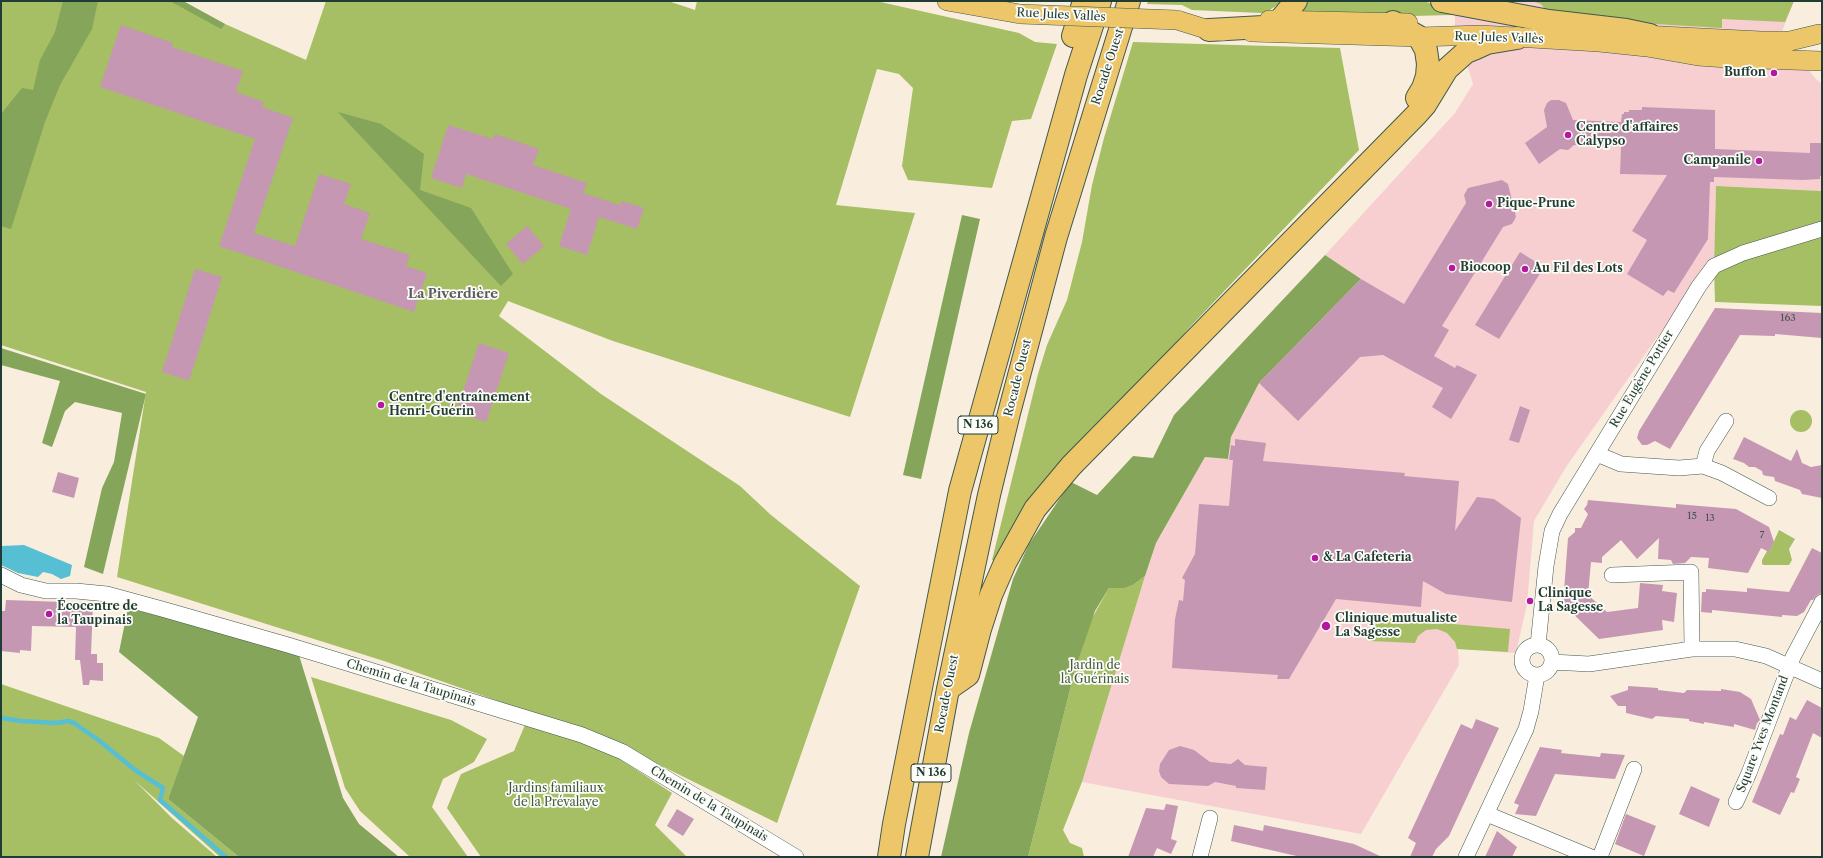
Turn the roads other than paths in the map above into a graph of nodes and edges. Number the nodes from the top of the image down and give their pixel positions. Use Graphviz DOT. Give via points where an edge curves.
graph roads {
  1 [pos="947,1"];
  2 [pos="1084,1"];
  3 [pos="1100,1"];
  4 [pos="1129,1"];
  5 [pos="1296,1"];
  6 [pos="1442,1"];
  7 [pos="1177,20"];
  8 [pos="1280,20"];
  9 [pos="1393,22"];
  10 [pos="1820,28"];
  11 [pos="1209,30"];
  12 [pos="1650,35"];
  13 [pos="1419,37"];
  14 [pos="1517,38"];
  15 [pos="1822,55"];
  16 [pos="1822,61"];
  17 [pos="1076,75"];
  18 [pos="1323,208"];
  19 [pos="1822,228"];
  20 [pos="1726,421"];
  21 [pos="1597,454"];
  22 [pos="1703,466"];
  23 [pos="1769,498"];
  24 [pos="1,575"];
  25 [pos="1612,575"];
  26 [pos="1822,602"];
  27 [pos="1538,645"];
  28 [pos="1692,649"];
  29 [pos="1552,662"];
  30 [pos="1790,666"];
  31 [pos="1536,675"];
  32 [pos="1822,681"];
  33 [pos="948,689"];
  34 [pos="1634,769"];
  35 [pos="1736,802"];
  36 [pos="1487,814"];
  37 [pos="1210,818"];
  38 [pos="796,857"];
  39 [pos="889,857"];
  40 [pos="917,857"];
  41 [pos="1200,857"];
  42 [pos="1466,857"];
  43 [pos="1592,857"];
  44 [pos="1600,857"];
  1 -- 7 [label="main road, Rue Jules Vallès, bridge" via="1020,14"];
  2 -- 17 [label="highway" via="1069,50"];
  3 -- 17 [label="highway, Rocade Ouest / N 136"];
  4 -- 33 [label="highway, Rocade Ouest / N 136" via="1080,155 1029,334 989,494"];
  5 -- 8 [label="highway"];
  6 -- 12 [label="highway" via="1542,20"];
  7 -- 8 [label="main road, Rue Jules Vallès"];
  7 -- 11 [label="main road, Rue Jules Vallès"];
  8 -- 9 [label="main road, Rue Jules Vallès"];
  8 -- 11 [label="highway" via="1263,27"];
  9 -- 12 [label="main road, Rue Jules Vallès"];
  9 -- 13 [label="highway"];
  10 -- 12 [label="main road, Rue Jules Vallès" via="1790,41 1761,42"];
  10 -- 15 [label="main road"];
  11 -- 13 [label="main road, Rue Jules Vallès"];
  13 -- 14 [label="main road, Rue Jules Vallès" via="1481,35"];
  13 -- 18 [label="highway" via="1426,50 1428,64 1423,88 1416,100"];
  14 -- 16 [label="main road, Rue Jules Vallès" via="1599,42 1698,56"];
  14 -- 18 [label="highway" via="1487,43 1466,52 1456,60 1447,69 1417,114"];
  17 -- 39 [label="highway, Rocade Ouest / N 136" via="960,491"];
  18 -- 33 [label="highway" via="1071,466 1036,509 1004,563 980,629 968,675"];
  19 -- 21 [label="street, Rue Eugène Pottier" via="1742,253 1714,266 1688,303"];
  20 -- 22 [label="street" via="1707,451"];
  21 -- 22 [label="street" via="1621,464 1679,468"];
  21 -- 27 [label="street, Rue Eugène Pottier" via="1552,531"];
  22 -- 23 [label="street"];
  24 -- 38 [label="street, Chemin de la Taupinais" via="21,585 46,591 107,594 162,609 582,735 623,752"];
  25 -- 28 [label="street" via="1691,572"];
  26 -- 30 [label="street, Square Yves Montand"];
  27 -- 29 [label="street" via="1546,648 1551,654"];
  27 -- 31 [label="street" via="1526,650 1522,662 1530,673"];
  28 -- 29 [label="street" via="1589,664"];
  28 -- 30 [label="street" via="1735,649 1766,656"];
  29 -- 31 [label="street" via="1547,672"];
  30 -- 32 [label="street"];
  30 -- 35 [label="street, Square Yves Montand"];
  31 -- 36 [label="street" via="1526,729"];
  33 -- 40 [label="highway, Rocade Ouest / N 136"];
  34 -- 44 [label="street"];
  36 -- 42 [label="street"];
  36 -- 43 [label="street"];
  37 -- 41 [label="street"];
}
